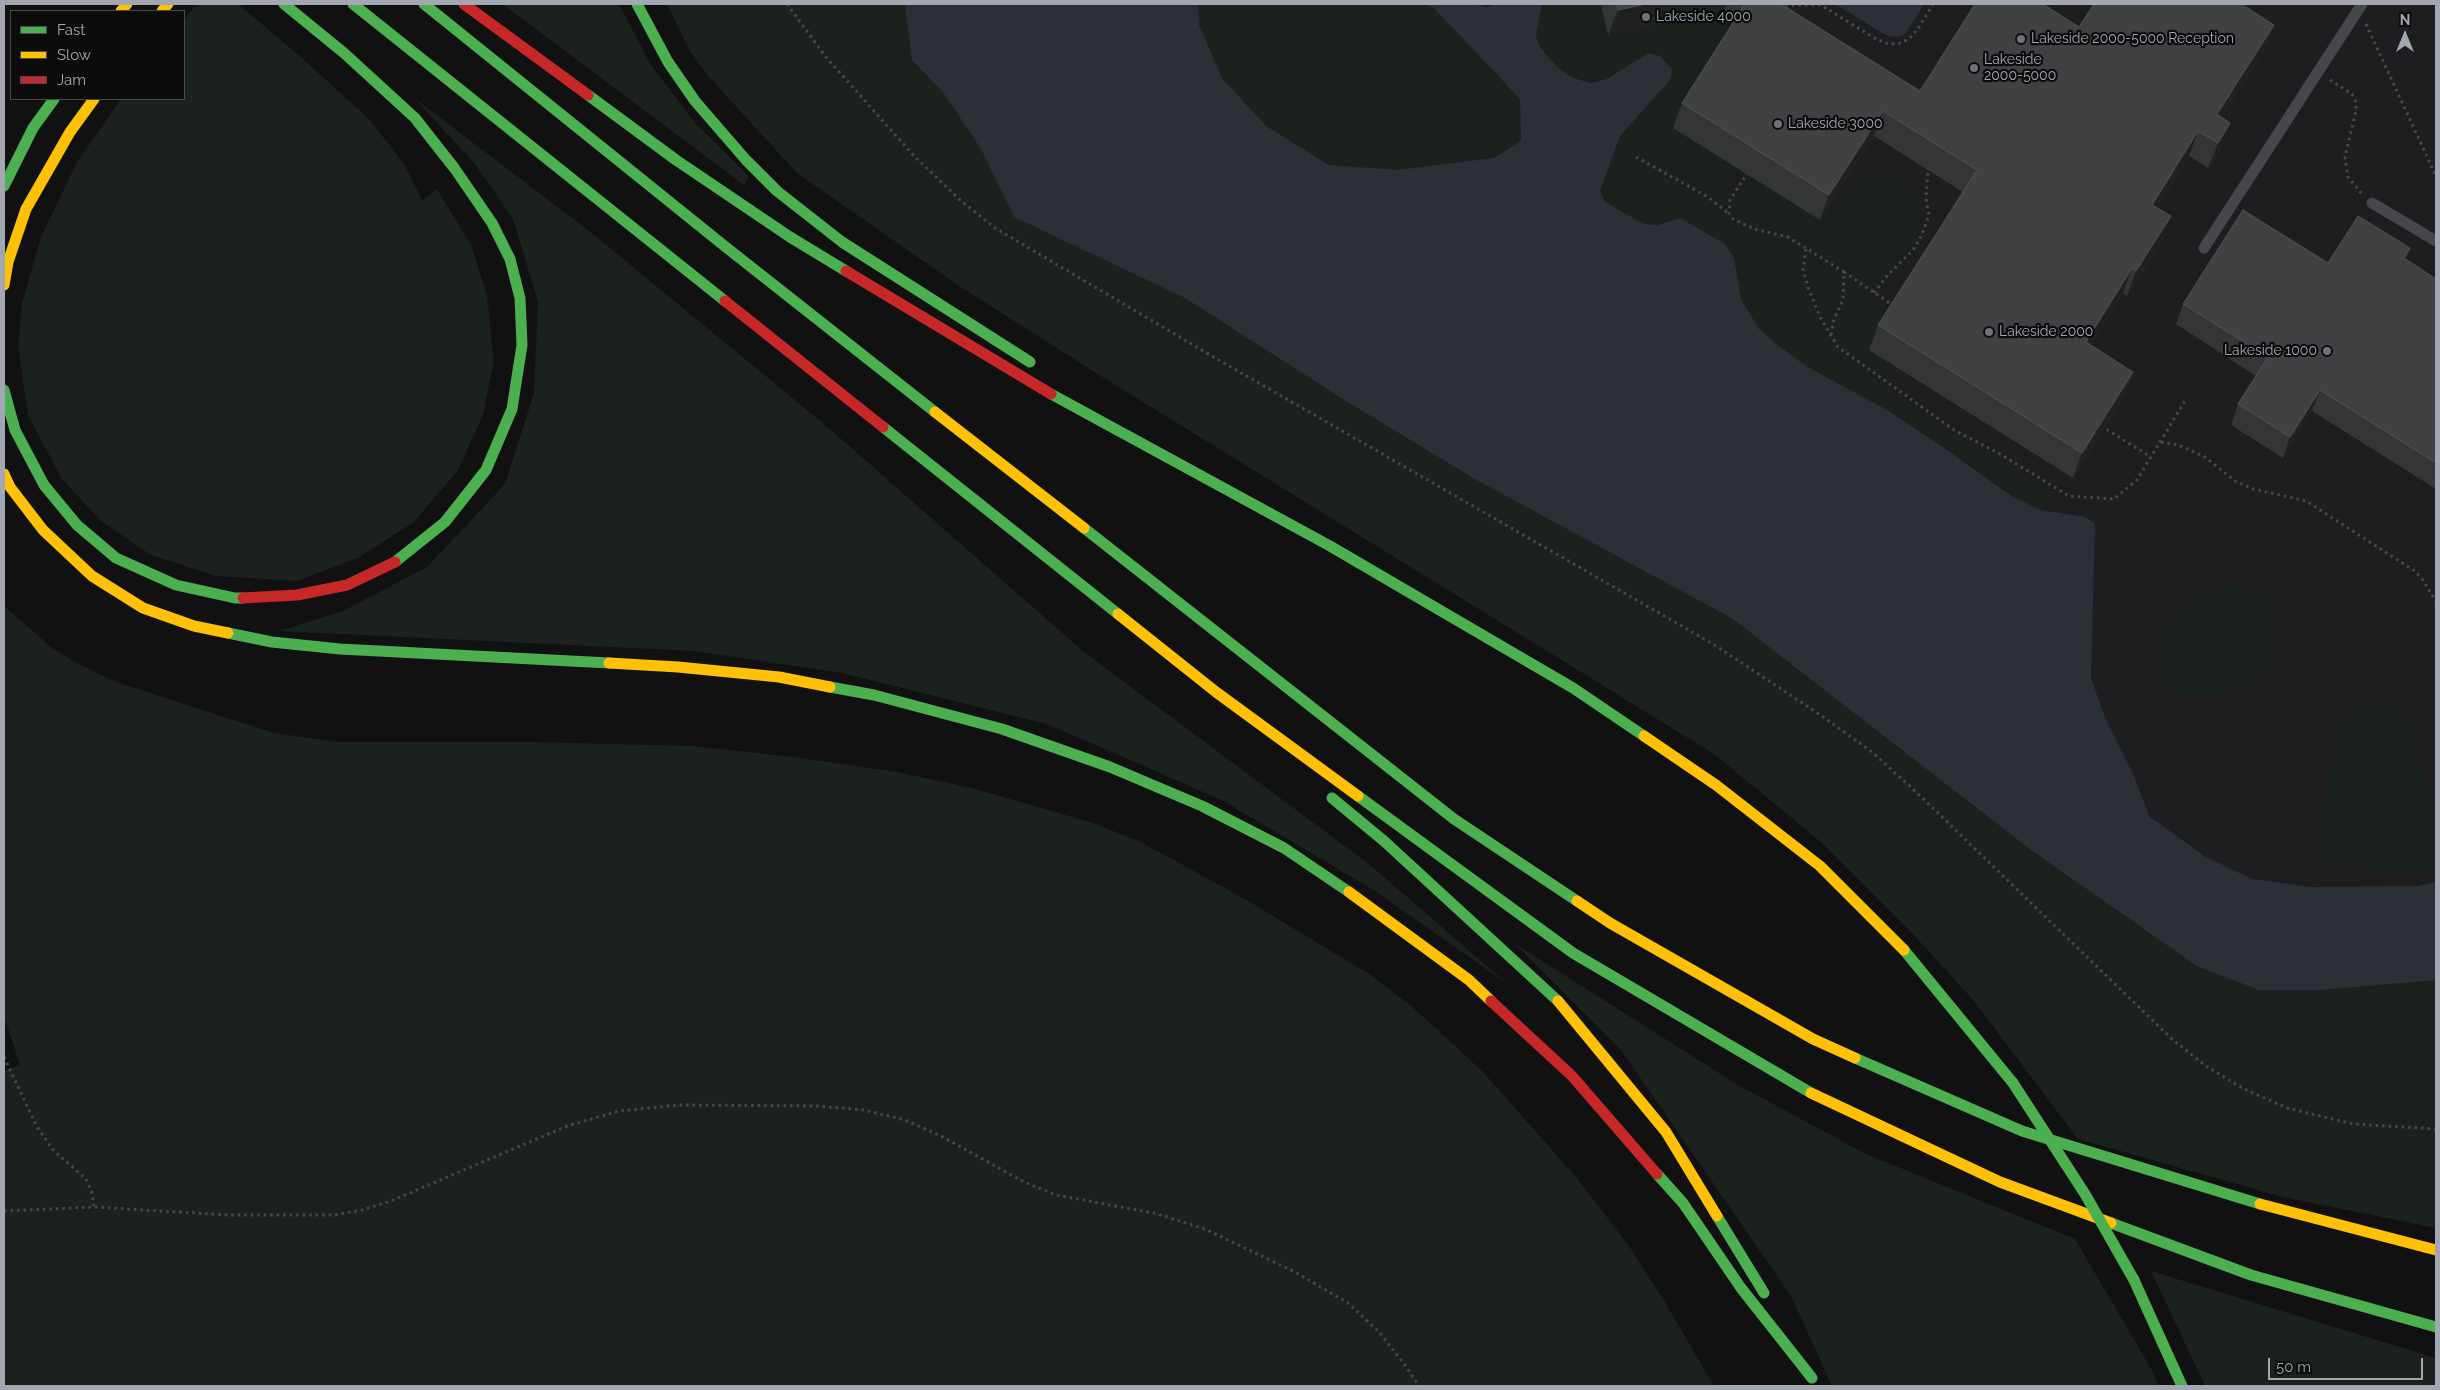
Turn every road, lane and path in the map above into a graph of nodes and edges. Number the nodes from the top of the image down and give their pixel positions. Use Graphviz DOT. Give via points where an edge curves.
graph roads {
  1 [pos="284,4"];
  2 [pos="353,4"];
  3 [pos="424,4"];
  4 [pos="464,4"];
  5 [pos="637,4"];
  6 [pos="787,4"];
  7 [pos="1770,4"];
  8 [pos="1933,4"];
  9 [pos="2360,6"];
  10 [pos="2318,72"];
  11 [pos="53,100"];
  12 [pos="93,100"];
  13 [pos="1636,157"];
  14 [pos="1751,168"];
  15 [pos="1928,171"];
  16 [pos="2436,176"];
  17 [pos="4,186"];
  18 [pos="2372,203"];
  19 [pos="1728,213"];
  20 [pos="2436,241"];
  21 [pos="2204,248"];
  22 [pos="1806,249"];
  23 [pos="1844,272"];
  24 [pos="4,285"];
  25 [pos="1874,294"];
  26 [pos="1896,307"];
  27 [pos="1831,336"];
  28 [pos="1038,366"];
  29 [pos="4,390"];
  30 [pos="2186,399"];
  31 [pos="1111,414"];
  32 [pos="2097,423"];
  33 [pos="2161,442"];
  34 [pos="1145,444"];
  35 [pos="2151,457"];
  36 [pos="4,474"];
  37 [pos="2436,602"];
  38 [pos="1216,692"];
  39 [pos="1281,754"];
  40 [pos="1325,792"];
  41 [pos="4,1058"];
  42 [pos="2436,1130"];
  43 [pos="94,1207"];
  44 [pos="4,1211"];
  45 [pos="2436,1250"];
  46 [pos="2436,1327"];
  47 [pos="1814,1382"];
  48 [pos="1419,1386"];
  49 [pos="2182,1386"];
  1 -- 29 [label="highway" via="344,53 414,118 455,169 492,224 510,259 520,298 522,345 512,409 486,470 445,522 398,561 347,585 297,596 235,598 167,581 116,558 78,526 44,485 15,430"];
  2 -- 38 [label="highway"];
  3 -- 45 [label="highway" via="727,248 1454,819 1610,923 1813,1038 2022,1130 2283,1211"];
  4 -- 34 [label="highway" via="676,160 790,237 1032,384"];
  5 -- 28 [label="highway" via="668,62 695,101 777,191 842,242"];
  6 -- 42 [label="path" via="825,56 914,156 995,228 1714,644 1822,716 1872,752 1913,789 2166,1034 2206,1066 2244,1089 2287,1108 2353,1124"];
  7 -- 8 [label="path" via="1821,5 1888,44 1909,39"];
  9 -- 10 [label="lane"];
  9 -- 16 [label="path"];
  10 -- 18 [label="path" via="2352,94 2356,102 2347,141 2348,177"];
  10 -- 21 [label="lane"];
  11 -- 17 [label="highway" via="33,128"];
  12 -- 24 [label="highway" via="70,132 26,209 8,262"];
  13 -- 19 [label="path" via="1708,197"];
  14 -- 19 [label="path" via="1730,200"];
  15 -- 25 [label="path" via="1926,199 1929,215 1922,234 1913,250"];
  18 -- 20 [label="lane"];
  19 -- 22 [label="path" via="1754,229 1788,237"];
  22 -- 23 [label="path"];
  22 -- 27 [label="path" via="1805,276"];
  23 -- 25 [label="path"];
  23 -- 27 [label="path" via="1843,300 1834,319"];
  25 -- 26 [label="path"];
  27 -- 35 [label="path" via="1838,346 1954,430 2069,496 2114,499 2137,480"];
  30 -- 33 [label="path"];
  31 -- 34 [label="highway"];
  32 -- 35 [label="path"];
  33 -- 35 [label="path"];
  33 -- 37 [label="path" via="2179,445 2205,457 2235,481 2253,489 2306,501 2415,571"];
  34 -- 49 [label="highway, bridge" via="1330,546 1573,688 1716,786 1820,866 1912,958 2013,1083 2085,1194 2134,1280"];
  36 -- 47 [label="highway" via="10,487 43,530 92,576 143,608 194,626 272,642 340,649 678,666 788,679 874,695 1002,729 1110,767 1284,848 1376,910 1469,980 1558,1063 1683,1203 1741,1288"];
  38 -- 39 [label="highway"];
  38 -- 46 [label="highway" via="1573,953 1803,1088 2000,1182 2251,1275"];
  40 -- 47 [label="highway" via="1384,841 1557,1000 1666,1132 1738,1247"];
  41 -- 43 [label="path" via="36,1125 53,1150 86,1179"];
  43 -- 44 [label="path"];
  43 -- 48 [label="path" via="228,1215 335,1215 391,1200 567,1126 619,1111 680,1105 817,1106 864,1110 905,1120 1024,1182 1056,1195 1154,1213 1205,1229 1295,1272 1348,1303 1379,1332"];
}
